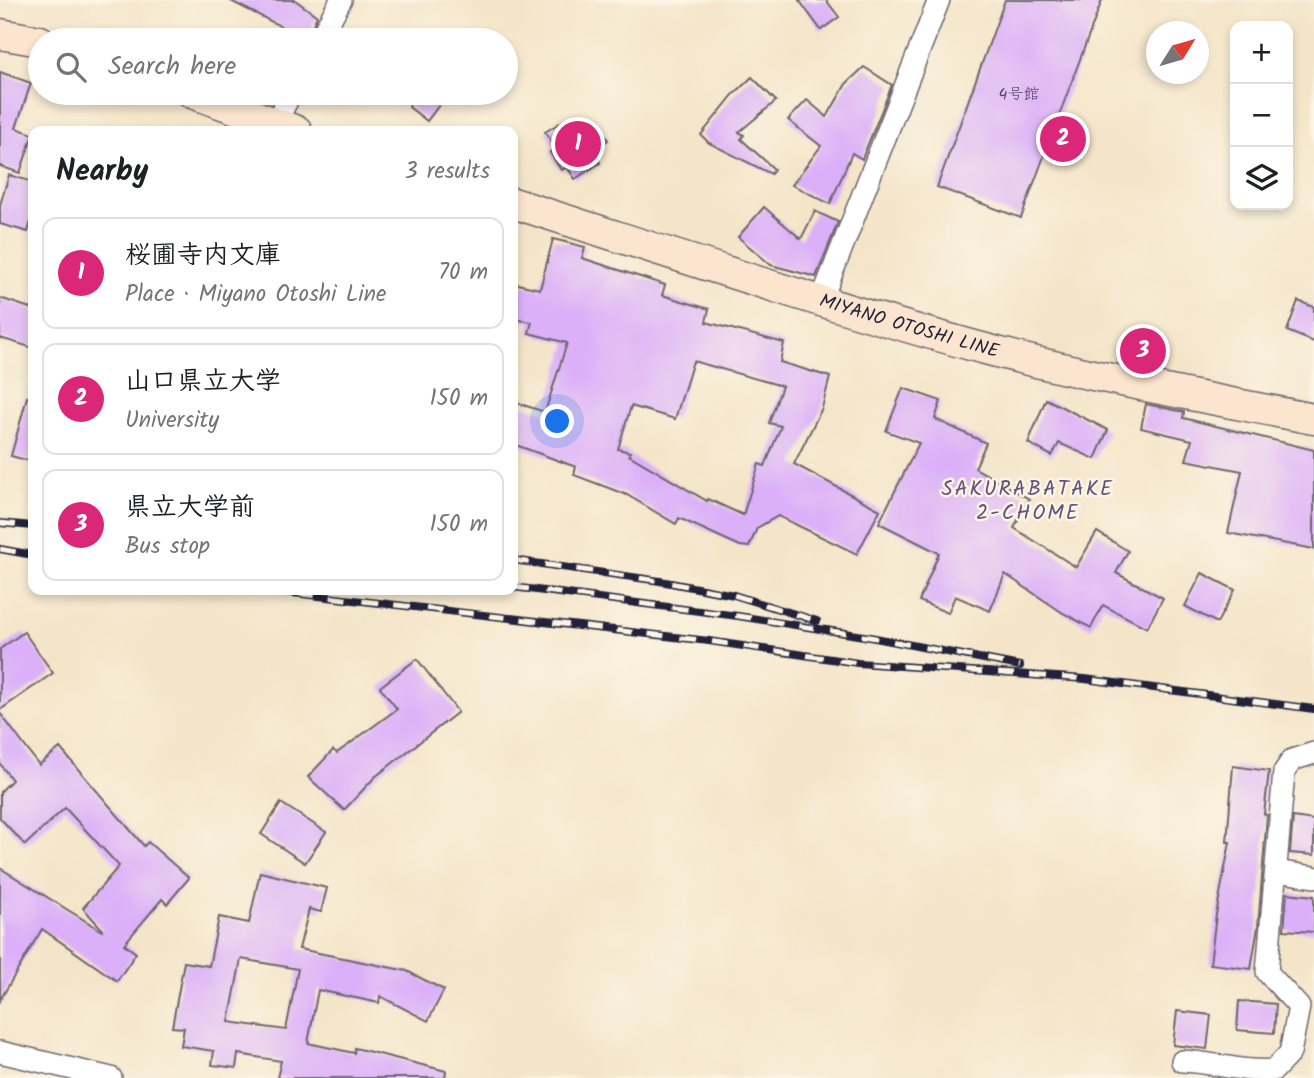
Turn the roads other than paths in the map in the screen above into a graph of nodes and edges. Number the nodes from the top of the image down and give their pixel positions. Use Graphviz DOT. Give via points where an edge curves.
graph roads {
  1 [pos="341,0"];
  2 [pos="939,0"];
  3 [pos="326,28"];
  4 [pos="0,34"];
  5 [pos="28,39"];
  6 [pos="222,105"];
  7 [pos="288,105"];
  8 [pos="274,126"];
  9 [pos="283,126"];
  10 [pos="518,205"];
  11 [pos="821,301"];
  12 [pos="1314,419"];
  13 [pos="1314,753"];
  14 [pos="1276,871"];
  15 [pos="1314,877"];
  16 [pos="1307,1008"];
  17 [pos="0,1052"];
  18 [pos="1182,1061"];
  19 [pos="111,1078"];
  1 -- 3 [label="street"];
  2 -- 11 [label="street"];
  4 -- 5 [label="main road"];
  6 -- 8 [label="main road"];
  7 -- 9 [label="street"];
  10 -- 11 [label="main road, MIYANO OTOSHI LINE"];
  11 -- 12 [label="main road, MIYANO OTOSHI LINE" via="1086,373"];
  13 -- 14 [label="street" via="1292,760 1284,772"];
  14 -- 15 [label="street"];
  14 -- 16 [label="street" via="1267,972"];
  16 -- 18 [label="street" via="1290,1053 1274,1070"];
  17 -- 19 [label="street"];
}
